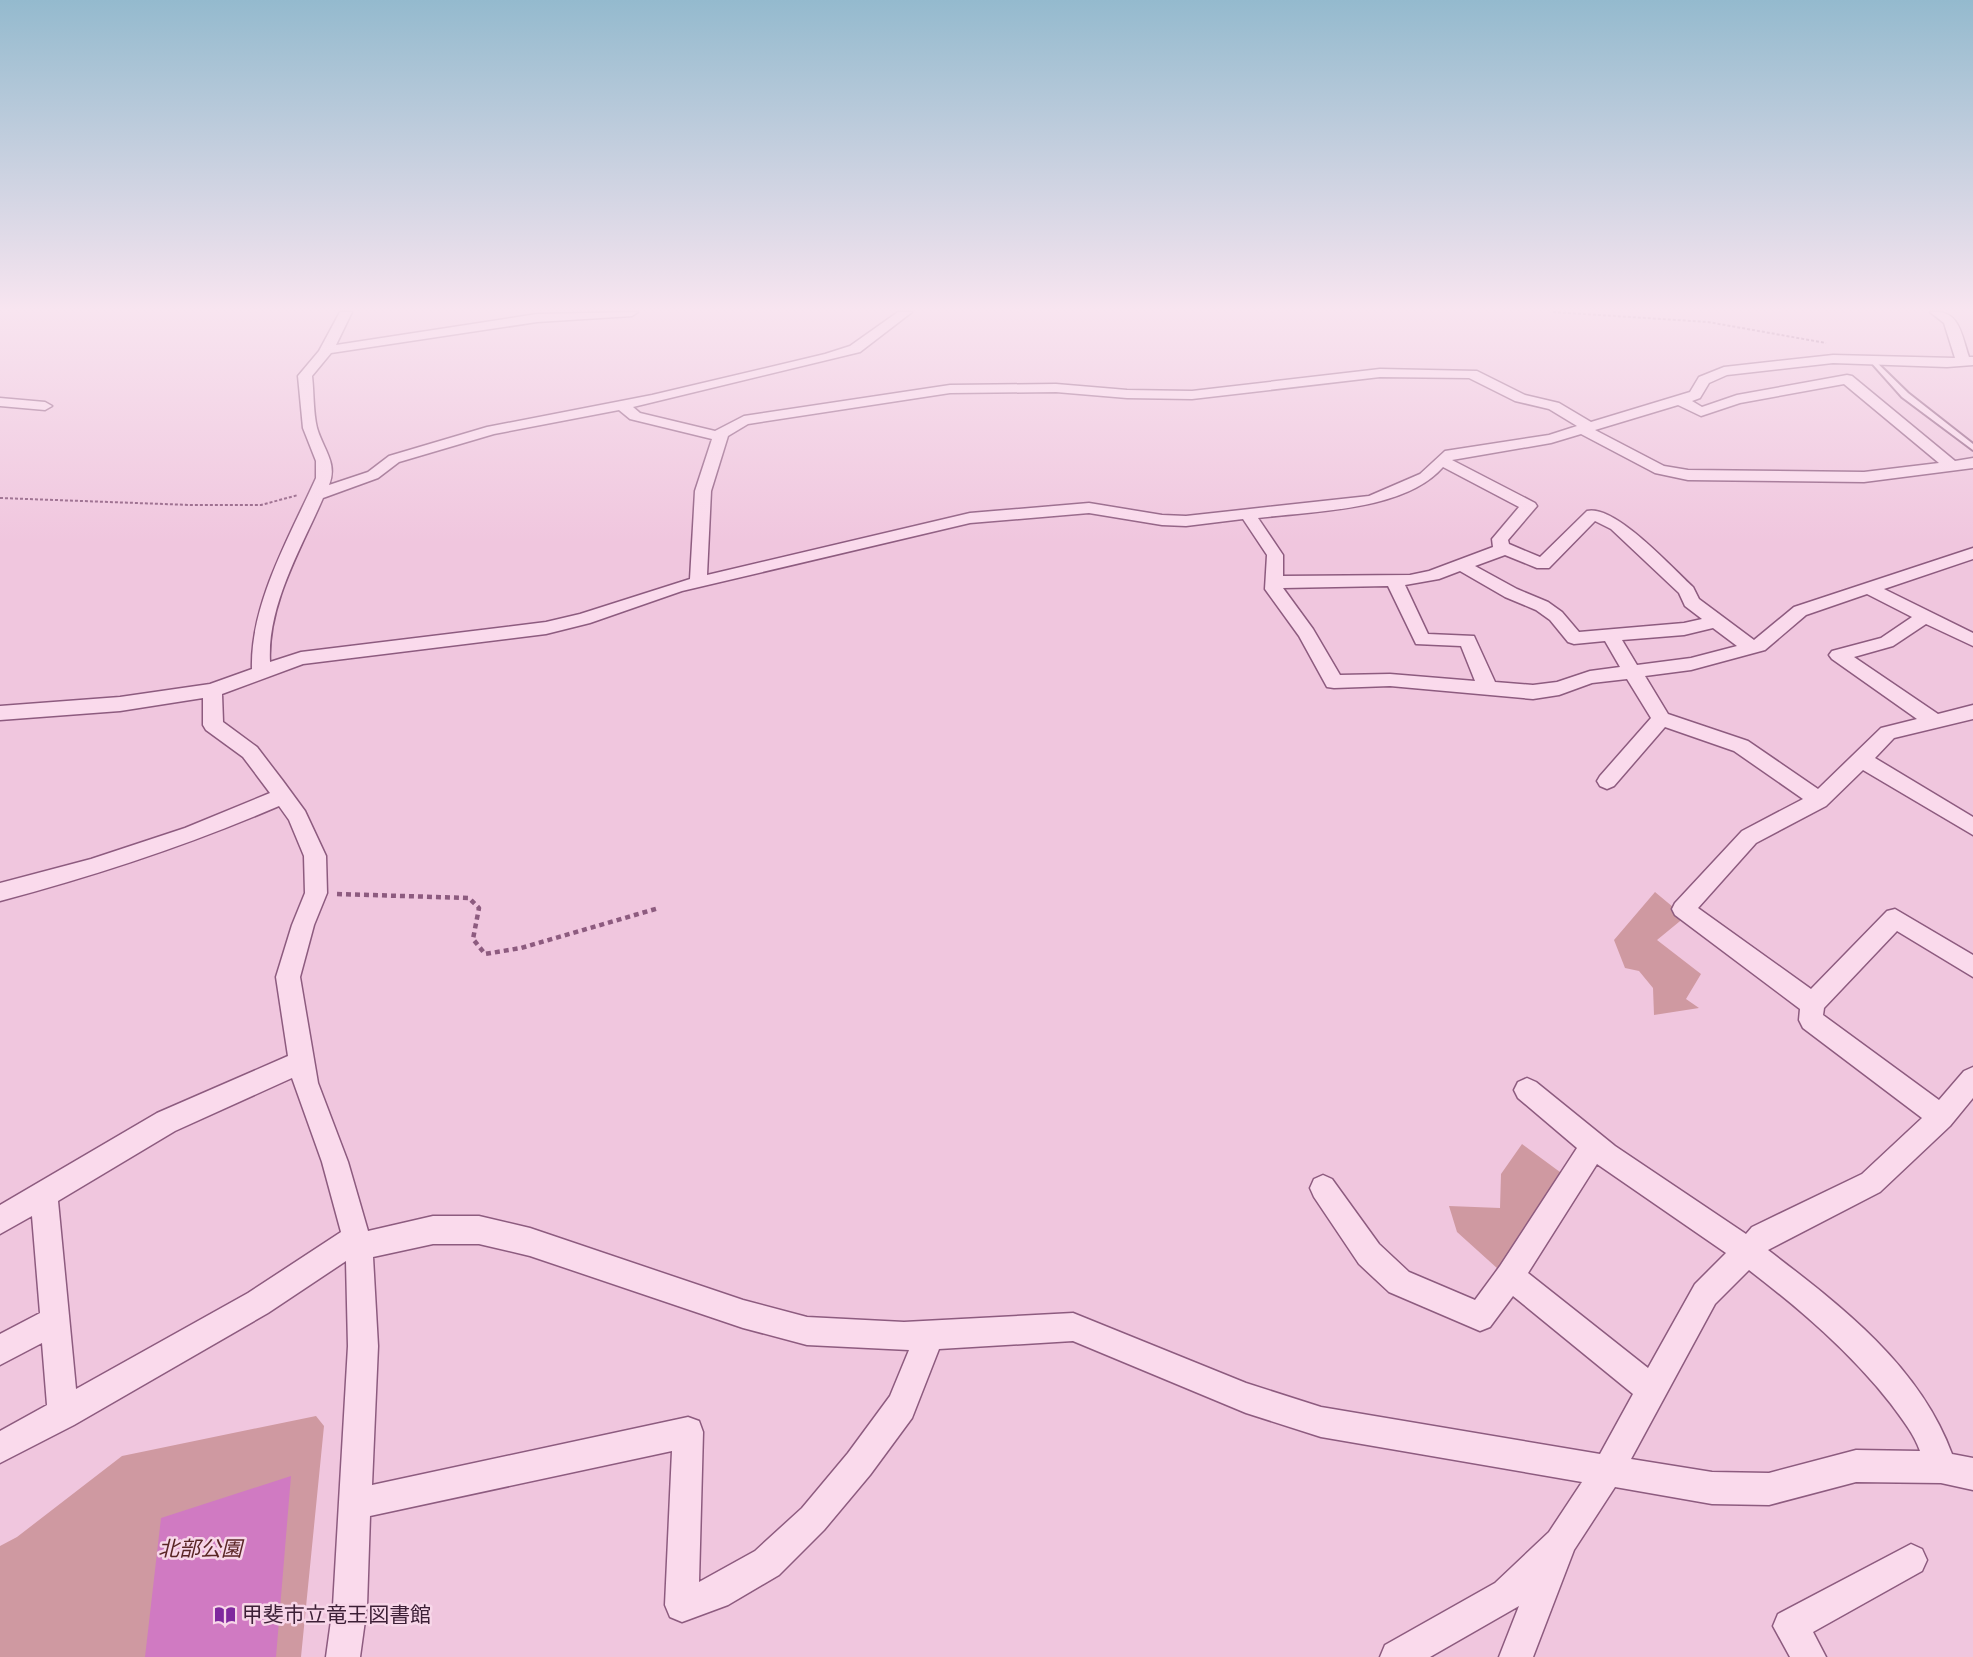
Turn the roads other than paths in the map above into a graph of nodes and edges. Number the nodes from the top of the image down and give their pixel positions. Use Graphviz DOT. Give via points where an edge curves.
graph roads {
  1 [pos="306,389"];
  2 [pos="688,389"];
  3 [pos="948,389"];
  4 [pos="1072,389"];
  5 [pos="1234,389"];
  6 [pos="1503,389"];
  7 [pos="1698,389"];
  8 [pos="1793,389"];
  9 [pos="1858,389"];
  10 [pos="1899,389"];
  11 [pos="1679,399"];
  12 [pos="0,402"];
  13 [pos="622,405"];
  14 [pos="45,406"];
  15 [pos="1585,428"];
  16 [pos="720,437"];
  17 [pos="1973,448"];
  18 [pos="1440,460"];
  19 [pos="1973,463"];
  20 [pos="1952,466"];
  21 [pos="318,492"];
  22 [pos="1248,514"];
  23 [pos="1501,547"];
  24 [pos="1965,555"];
  25 [pos="1461,565"];
  26 [pos="1973,570"];
  27 [pos="1394,580"];
  28 [pos="698,582"];
  29 [pos="1273,582"];
  30 [pos="1868,588"];
  31 [pos="1925,616"];
  32 [pos="1716,621"];
  33 [pos="1611,636"];
  34 [pos="1973,640"];
  35 [pos="1752,648"];
  36 [pos="1632,672"];
  37 [pos="261,674"];
  38 [pos="1488,689"];
  39 [pos="212,690"];
  40 [pos="1973,712"];
  41 [pos="0,713"];
  42 [pos="1661,719"];
  43 [pos="1934,721"];
  44 [pos="1861,759"];
  45 [pos="1607,782"];
  46 [pos="283,796"];
  47 [pos="1819,800"];
  48 [pos="1973,827"];
  49 [pos="0,892"];
  50 [pos="1973,968"];
  51 [pos="1812,1004"];
  52 [pos="301,1062"];
  53 [pos="1973,1079"];
  54 [pos="1527,1090"];
  55 [pos="1941,1117"];
  56 [pos="1594,1145"];
  57 [pos="1323,1188"];
  58 [pos="44,1194"];
  59 [pos="0,1220"];
  60 [pos="358,1242"];
  61 [pos="1748,1251"];
  62 [pos="1510,1276"];
  63 [pos="54,1321"];
  64 [pos="930,1335"];
  65 [pos="0,1350"];
  66 [pos="1652,1390"];
  67 [pos="63,1414"];
  68 [pos="0,1448"];
  69 [pos="1941,1467"];
  70 [pos="1608,1470"];
  71 [pos="1973,1474"];
  72 [pos="355,1504"];
  73 [pos="1560,1543"];
  74 [pos="1911,1560"];
  75 [pos="343,1657"];
  76 [pos="1397,1657"];
  77 [pos="1516,1657"];
  78 [pos="1809,1657"];
  1 -- 21 [label="street" via="310,428 324,461 324,478"];
  2 -- 13 [label="street"];
  3 -- 16 [label="street" via="744,420"];
  4 -- 5 [label="street" via="1127,394"];
  6 -- 15 [label="street" via="1554,406"];
  7 -- 11 [label="street" via="1695,395"];
  8 -- 11 [label="street" via="1737,399 1701,412"];
  9 -- 20 [label="street"];
  10 -- 17 [label="lane"];
  11 -- 15 [label="street"];
  12 -- 14 [label="street"];
  13 -- 16 [label="street" via="635,416"];
  13 -- 21 [label="street" via="481,433 394,459 373,475"];
  15 -- 18 [label="street" via="1532,443 1450,454"];
  15 -- 20 [label="street" via="1660,470 1688,475 1864,477"];
  16 -- 28 [label="street" via="703,491"];
  18 -- 22 [label="street" via="1425,477 1372,500"];
  18 -- 23 [label="street" via="1529,506 1500,539"];
  19 -- 20 [label="street"];
  21 -- 37 [label="street" via="270,602 260,647"];
  22 -- 28 [label="street" via="1186,521 1089,508 970,518"];
  22 -- 29 [label="street" via="1275,555"];
  23 -- 25 [label="street" via="1502,550"];
  23 -- 32 [label="street" via="1543,564 1593,514 1617,526 1687,591 1691,602"];
  24 -- 26 [label="street"];
  24 -- 30 [label="street"];
  25 -- 27 [label="street" via="1433,575"];
  25 -- 33 [label="street" via="1542,606 1574,638"];
  27 -- 29 [label="street"];
  27 -- 38 [label="street" via="1422,640 1468,640"];
  28 -- 37 [label="street" via="546,628 301,658"];
  29 -- 38 [label="street" via="1274,589 1313,641 1334,682 1390,680"];
  30 -- 31 [label="street"];
  30 -- 35 [label="street" via="1800,611"];
  31 -- 34 [label="street"];
  31 -- 43 [label="street" via="1887,642 1838,656"];
  32 -- 33 [label="street" via="1684,629"];
  32 -- 35 [label="street"];
  33 -- 36 [label="street"];
  35 -- 36 [label="street" via="1691,664"];
  36 -- 38 [label="street" via="1590,676 1533,692"];
  36 -- 42 [label="street"];
  37 -- 39 [label="street"];
  39 -- 41 [label="street" via="120,704"];
  39 -- 46 [label="street" via="213,725 250,752"];
  40 -- 43 [label="street"];
  42 -- 45 [label="street"];
  42 -- 47 [label="street" via="1741,746"];
  43 -- 44 [label="street" via="1888,733"];
  44 -- 47 [label="street"];
  44 -- 48 [label="street"];
  46 -- 49 [label="street" via="192,834 91,868"];
  46 -- 52 [label="street" via="298,817 315,856 316,893 288,977"];
  47 -- 51 [label="street" via="1749,837 1683,909"];
  50 -- 51 [label="street" via="1895,918"];
  51 -- 55 [label="street" via="1811,1020"];
  52 -- 58 [label="street" via="165,1122"];
  52 -- 60 [label="street"];
  53 -- 55 [label="street"];
  54 -- 56 [label="street"];
  55 -- 61 [label="street" via="1871,1183 1762,1237"];
  56 -- 61 [label="street"];
  56 -- 62 [label="street"];
  57 -- 62 [label="street" via="1369,1254 1399,1282 1480,1317"];
  58 -- 59 [label="street"];
  58 -- 63 [label="street"];
  60 -- 64 [label="street" via="433,1230 479,1230 530,1242 743,1314 807,1331"];
  60 -- 67 [label="street"];
  60 -- 72 [label="street" via="363,1346"];
  61 -- 66 [label="street" via="1705,1294"];
  61 -- 69 [label="street" via="1812,1301 1875,1360 1914,1410 1930,1436"];
  62 -- 66 [label="street"];
  63 -- 65 [label="street"];
  63 -- 67 [label="street"];
  64 -- 70 [label="street" via="1073,1327 1246,1398 1321,1422"];
  64 -- 72 [label="street" via="901,1407 813,1519 767,1563 716,1593 681,1605 687,1432"];
  66 -- 70 [label="street"];
  67 -- 68 [label="street"];
  69 -- 70 [label="street" via="1856,1466 1770,1489 1712,1488"];
  69 -- 71 [label="street"];
  70 -- 73 [label="street"];
  72 -- 75 [label="street"];
  73 -- 76 [label="street" via="1508,1595"];
  73 -- 77 [label="street"];
  74 -- 78 [label="street" via="1790,1626"];
}
